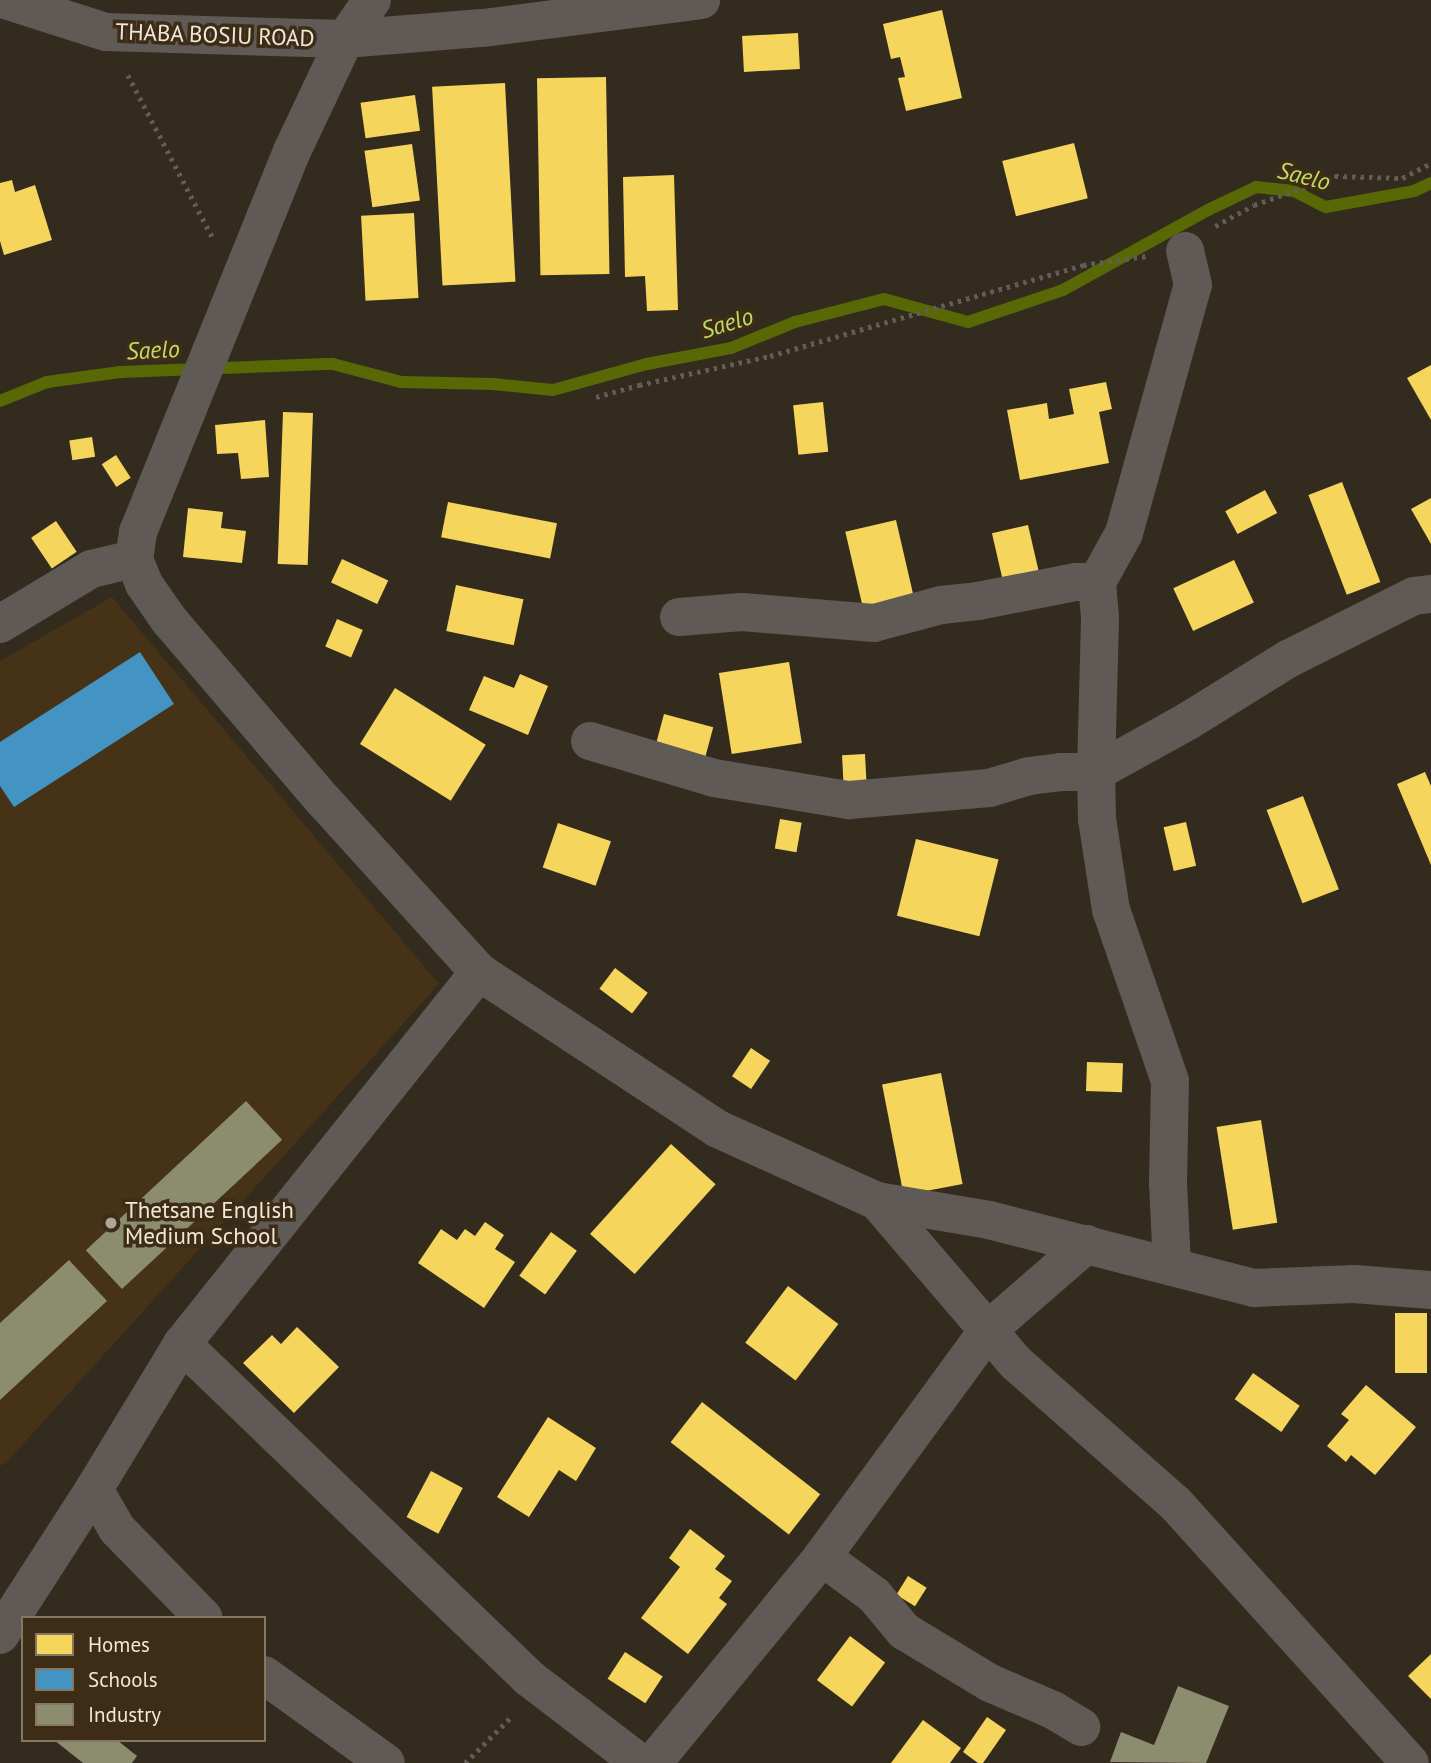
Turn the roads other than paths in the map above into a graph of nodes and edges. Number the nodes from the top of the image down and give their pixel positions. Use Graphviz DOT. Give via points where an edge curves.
graph roads {
  1 [pos="5,0"];
  2 [pos="372,0"];
  3 [pos="701,0"];
  4 [pos="345,39"];
  5 [pos="1185,251"];
  6 [pos="134,559"];
  7 [pos="1097,582"];
  8 [pos="1431,594"];
  9 [pos="679,617"];
  10 [pos="0,624"];
  11 [pos="590,741"];
  12 [pos="1096,772"];
  13 [pos="479,972"];
  14 [pos="877,1201"];
  15 [pos="1087,1244"];
  16 [pos="1172,1267"];
  17 [pos="1431,1290"];
  18 [pos="988,1330"];
  19 [pos="181,1343"];
  20 [pos="94,1489"];
  21 [pos="822,1557"];
  22 [pos="202,1616"];
  23 [pos="0,1634"];
  24 [pos="266,1676"];
  25 [pos="1081,1727"];
  26 [pos="386,1763"];
  27 [pos="640,1763"];
  28 [pos="653,1763"];
  29 [pos="1410,1763"];
  1 -- 4 [label="street, THABA BOSIU ROAD" via="106,32"];
  2 -- 4 [label="street"];
  3 -- 4 [label="street, THABA BOSIU ROAD" via="482,28"];
  4 -- 6 [label="street" via="292,151 138,532"];
  5 -- 7 [label="street" via="1193,285 1124,533"];
  6 -- 10 [label="street" via="91,569"];
  6 -- 13 [label="street" via="144,584 169,620"];
  7 -- 9 [label="street" via="941,605 874,623 742,612"];
  7 -- 12 [label="street"];
  8 -- 12 [label="street" via="1414,596 1288,659"];
  11 -- 12 [label="street" via="714,778 849,800 989,788 1061,772"];
  12 -- 16 [label="street" via="1097,819 1111,910 1170,1081"];
  13 -- 14 [label="street" via="718,1129"];
  13 -- 19 [label="street"];
  14 -- 15 [label="street" via="989,1220"];
  14 -- 18 [label="street"];
  15 -- 16 [label="street"];
  15 -- 18 [label="street"];
  16 -- 17 [label="street" via="1254,1288 1354,1284"];
  18 -- 21 [label="street"];
  18 -- 29 [label="street" via="1016,1363 1175,1503"];
  19 -- 20 [label="street"];
  19 -- 27 [label="street" via="529,1678"];
  20 -- 22 [label="street" via="117,1529"];
  20 -- 23 [label="street"];
  21 -- 25 [label="street" via="873,1595 904,1631 990,1683"];
  21 -- 28 [label="street"];
  24 -- 26 [label="street"];
}
